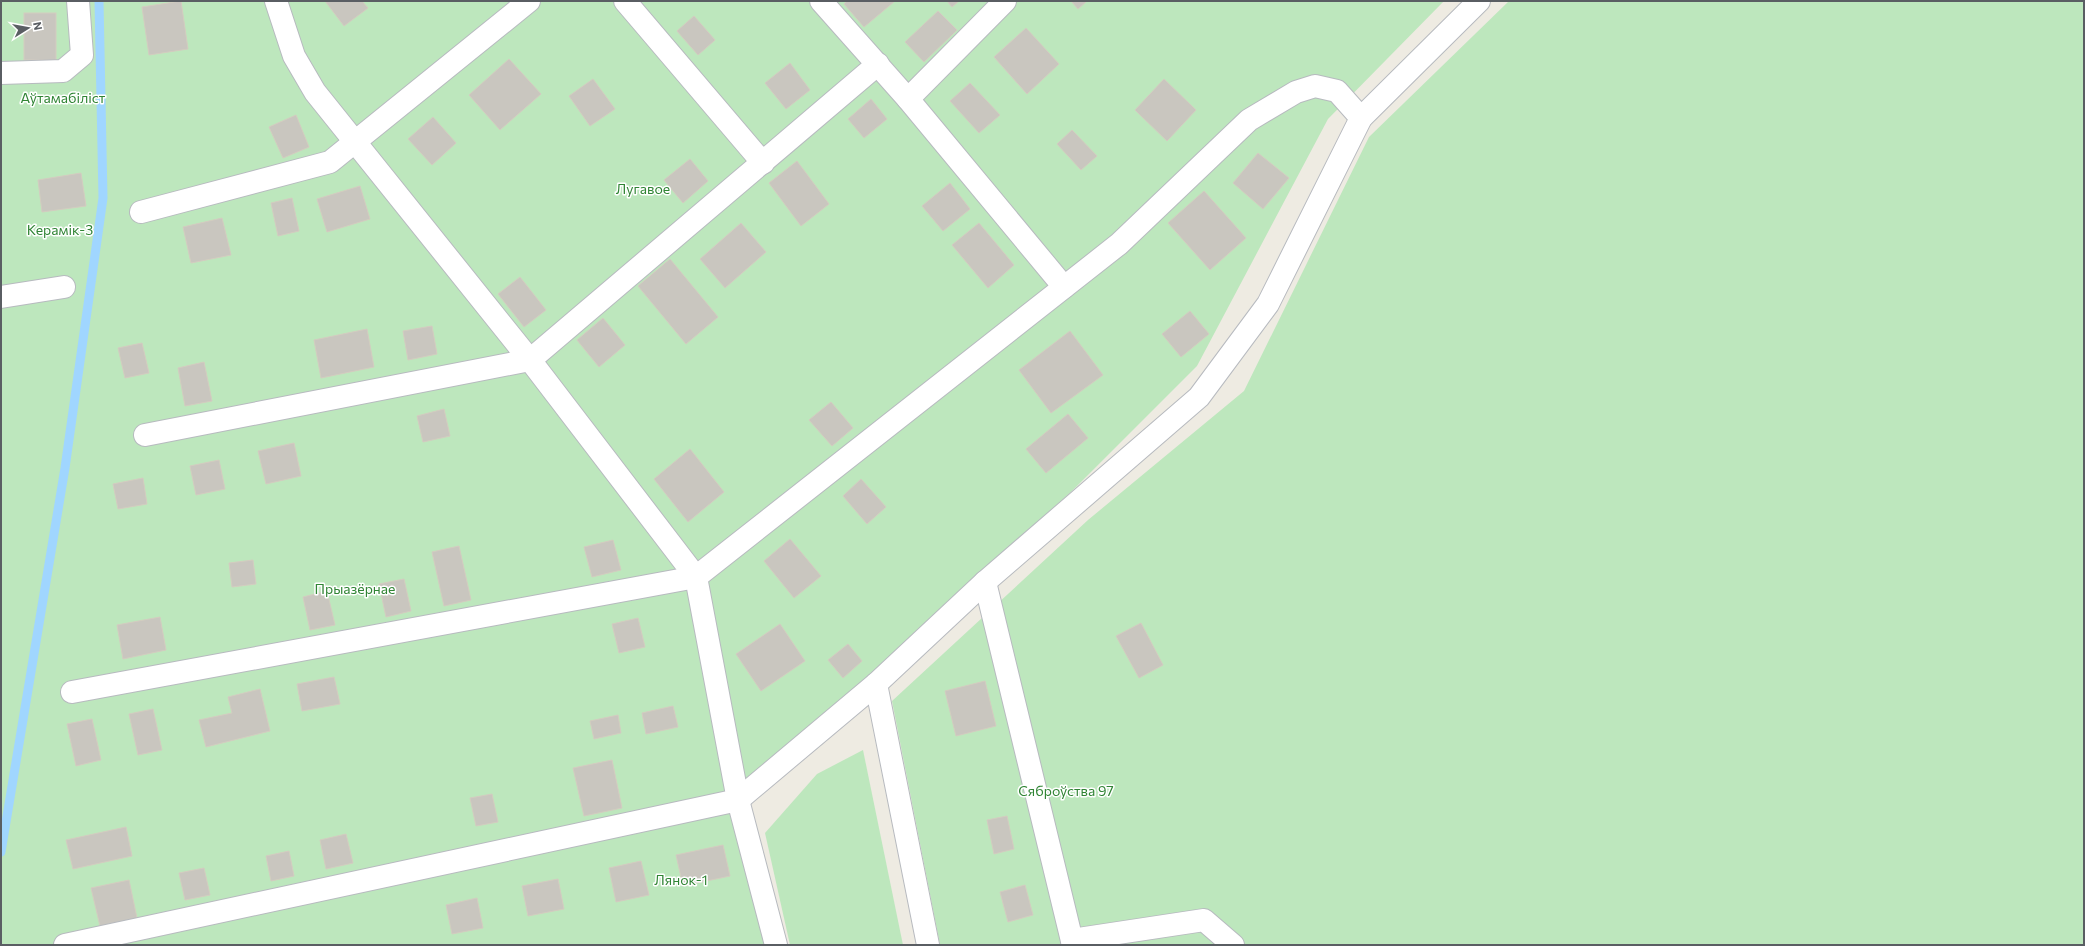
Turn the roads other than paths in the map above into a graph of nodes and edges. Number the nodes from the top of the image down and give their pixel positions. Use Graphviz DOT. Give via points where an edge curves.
graph roads {
  1 [pos="78,1"];
  2 [pos="276,1"];
  3 [pos="529,1"];
  4 [pos="625,1"];
  5 [pos="822,1"];
  6 [pos="1005,1"];
  7 [pos="1479,1"];
  8 [pos="878,64"];
  9 [pos="1,73"];
  10 [pos="908,99"];
  11 [pos="1361,118"];
  12 [pos="356,143"];
  13 [pos="763,163"];
  14 [pos="141,212"];
  15 [pos="64,287"];
  16 [pos="1064,287"];
  17 [pos="1,297"];
  18 [pos="530,360"];
  19 [pos="145,434"];
  20 [pos="696,576"];
  21 [pos="985,582"];
  22 [pos="876,684"];
  23 [pos="72,692"];
  24 [pos="738,800"];
  25 [pos="1073,943"];
  26 [pos="65,945"];
  27 [pos="776,945"];
  28 [pos="928,945"];
  29 [pos="1234,945"];
  1 -- 9 [label="street" via="82,54 62,71"];
  2 -- 12 [label="street" via="294,56 315,92"];
  3 -- 12 [label="street"];
  4 -- 13 [label="street"];
  5 -- 8 [label="street"];
  6 -- 10 [label="street"];
  7 -- 11 [label="street"];
  8 -- 10 [label="street"];
  8 -- 13 [label="street"];
  10 -- 16 [label="street"];
  11 -- 16 [label="street" via="1337,91 1316,86 1296,92 1249,120 1119,244"];
  11 -- 21 [label="street" via="1268,304 1199,397"];
  12 -- 14 [label="street" via="330,162"];
  12 -- 18 [label="street"];
  13 -- 18 [label="street"];
  15 -- 17 [label="street"];
  16 -- 20 [label="street"];
  18 -- 19 [label="street"];
  18 -- 20 [label="street"];
  20 -- 23 [label="street"];
  20 -- 24 [label="street"];
  21 -- 22 [label="street"];
  21 -- 25 [label="street"];
  22 -- 24 [label="street"];
  22 -- 28 [label="street"];
  24 -- 26 [label="street"];
  24 -- 27 [label="street"];
  25 -- 29 [label="street" via="1204,920"];
}
